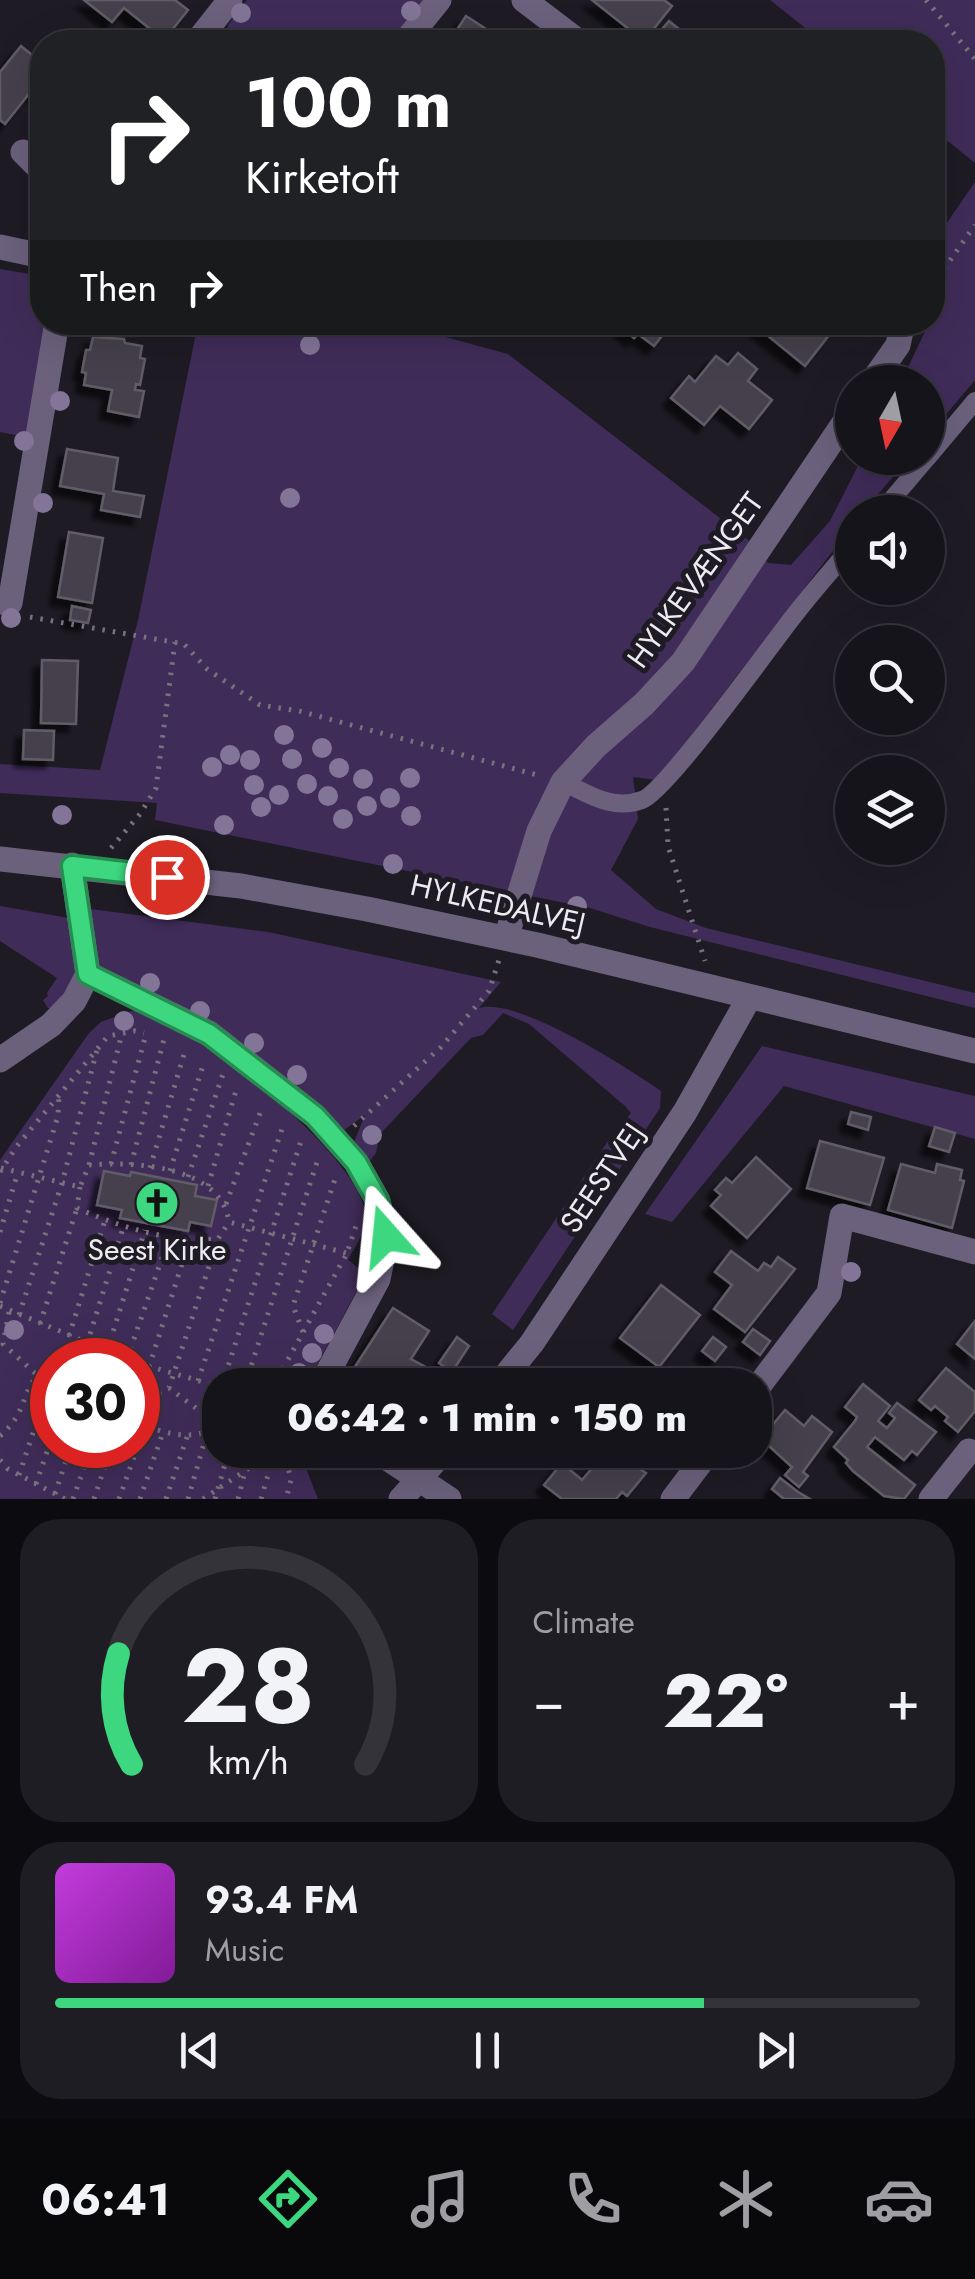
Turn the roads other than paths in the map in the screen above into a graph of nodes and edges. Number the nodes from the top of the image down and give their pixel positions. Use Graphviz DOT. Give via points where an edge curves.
graph roads {
  1 [pos="230,0"];
  2 [pos="439,0"];
  3 [pos="524,0"];
  4 [pos="206,30"];
  5 [pos="415,30"];
  6 [pos="563,30"];
  7 [pos="23,152"];
  8 [pos="30,159"];
  9 [pos="0,247"];
  10 [pos="30,253"];
  11 [pos="54,335"];
  12 [pos="900,335"];
  13 [pos="884,365"];
  14 [pos="975,401"];
  15 [pos="945,436"];
  16 [pos="835,437"];
  17 [pos="912,475"];
  18 [pos="895,495"];
  19 [pos="835,567"];
  20 [pos="5,602"];
  21 [pos="563,782"];
  22 [pos="0,860"];
  23 [pos="83,867"];
  24 [pos="506,938"];
  25 [pos="88,974"];
  26 [pos="748,998"];
  27 [pos="975,1051"];
  28 [pos="0,1060"];
  29 [pos="975,1252"];
  30 [pos="330,1368"];
  31 [pos="511,1368"];
  32 [pos="772,1368"];
  33 [pos="969,1451"];
  34 [pos="391,1468"];
  35 [pos="430,1468"];
  36 [pos="696,1468"];
  37 [pos="411,1490"];
  38 [pos="448,1499"];
  39 [pos="673,1499"];
  40 [pos="931,1499"];
  1 -- 4 [label="street"];
  2 -- 5 [label="street"];
  3 -- 6 [label="street"];
  7 -- 8 [label="street"];
  9 -- 10 [label="street"];
  11 -- 20 [label="street"];
  12 -- 13 [label="street"];
  14 -- 15 [label="lane"];
  16 -- 21 [label="street, HYLKEVÆNGET" via="683,662"];
  17 -- 18 [label="lane"];
  19 -- 21 [label="lane" via="646,800 605,802"];
  21 -- 24 [label="street, HYLKEVÆNGET" via="539,830"];
  22 -- 23 [label="street, HYLKEDALVEJ"];
  23 -- 24 [label="street, HYLKEDALVEJ" via="259,890"];
  23 -- 25 [label="street"];
  24 -- 26 [label="street, HYLKEDALVEJ"];
  25 -- 28 [label="street" via="51,1026"];
  25 -- 30 [label="street" via="209,1034 315,1116 335,1156 356,1162 378,1201 386,1236 378,1279"];
  26 -- 27 [label="street, HYLKEDALVEJ"];
  26 -- 31 [label="street, SEESTVEJ" via="685,1112"];
  29 -- 32 [label="street" via="842,1216 829,1293"];
  33 -- 40 [label="street"];
  34 -- 37 [label="street"];
  35 -- 37 [label="street"];
  36 -- 39 [label="street"];
  37 -- 38 [label="street"];
}
